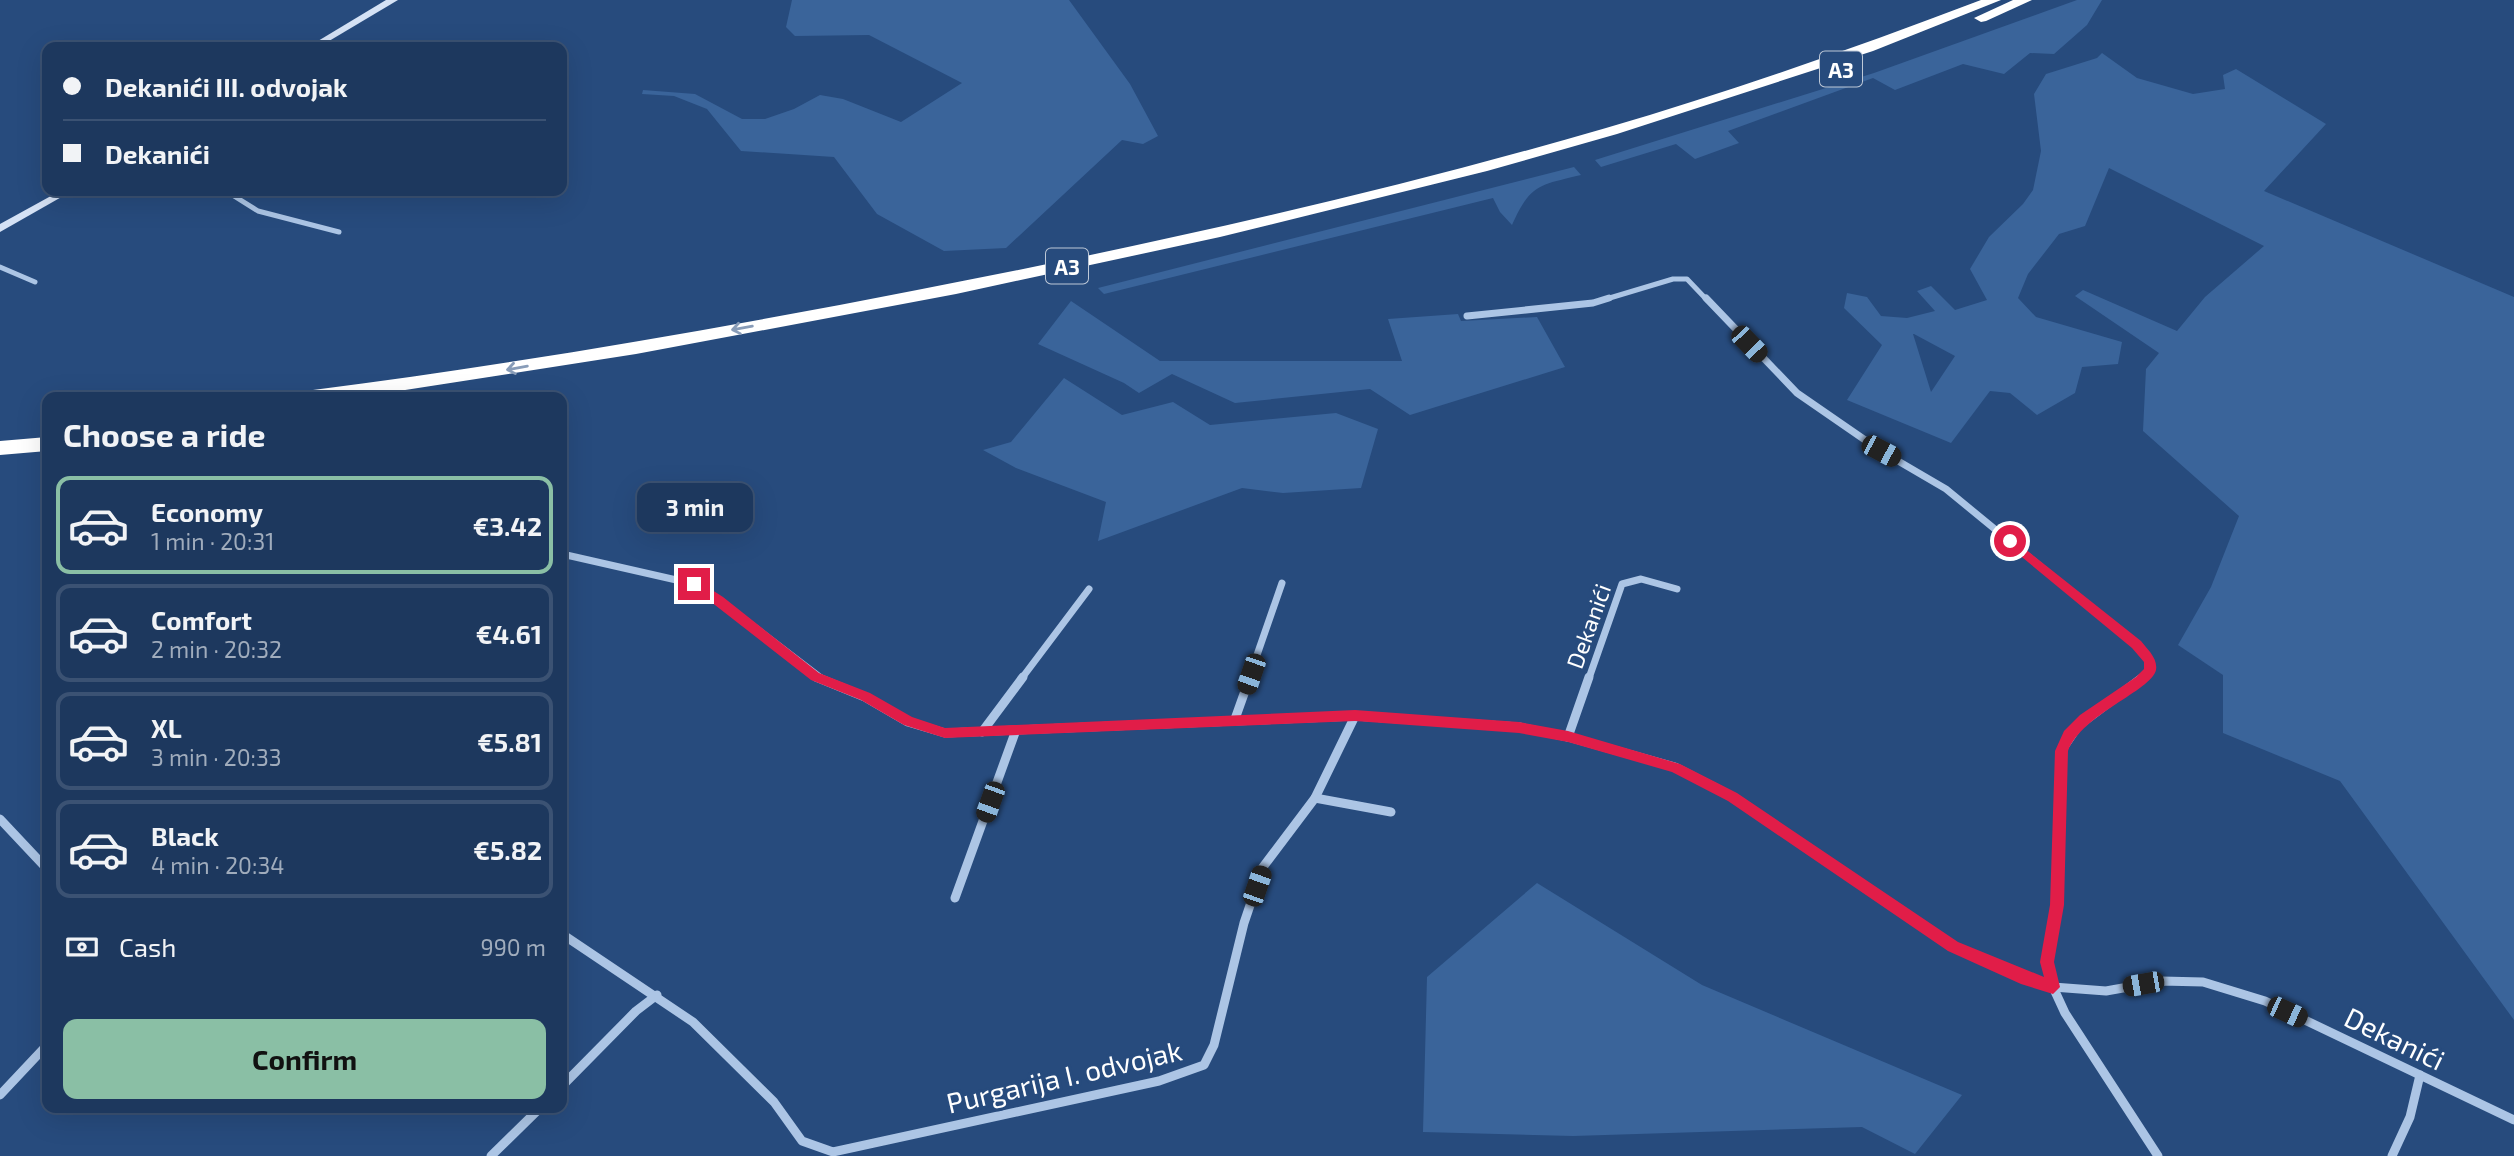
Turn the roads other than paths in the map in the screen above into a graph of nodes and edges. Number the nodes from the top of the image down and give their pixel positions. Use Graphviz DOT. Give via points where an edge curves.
graph roads {
  1 [pos="393,0"];
  2 [pos="1994,0"];
  3 [pos="2025,0"];
  4 [pos="322,42"];
  5 [pos="58,196"];
  6 [pos="234,196"];
  7 [pos="0,229"];
  8 [pos="339,232"];
  9 [pos="0,267"];
  10 [pos="35,282"];
  11 [pos="1466,316"];
  12 [pos="348,392"];
  13 [pos="449,392"];
  14 [pos="42,430"];
  15 [pos="0,434"];
  16 [pos="42,444"];
  17 [pos="0,449"];
  18 [pos="567,555"];
  19 [pos="1282,583"];
  20 [pos="1089,589"];
  21 [pos="1677,589"];
  22 [pos="1355,716"];
  23 [pos="1235,719"];
  24 [pos="1016,730"];
  25 [pos="982,732"];
  26 [pos="1568,737"];
  27 [pos="1315,798"];
  28 [pos="1391,812"];
  29 [pos="0,819"];
  30 [pos="42,864"];
  31 [pos="955,898"];
  32 [pos="567,937"];
  33 [pos="2053,987"];
  34 [pos="657,995"];
  35 [pos="42,1050"];
  36 [pos="2420,1075"];
  37 [pos="567,1081"];
  38 [pos="0,1095"];
  39 [pos="535,1113"];
  40 [pos="2514,1120"];
  41 [pos="491,1156"];
  42 [pos="2158,1156"];
  43 [pos="2392,1156"];
  1 -- 4 [label="street"];
  2 -- 12 [label="highway, A3, one-way" via="1881,44 1682,110 1308,213 830,313"];
  3 -- 13 [label="highway, A3" via="1879,56 1678,124 1308,226 833,326"];
  5 -- 7 [label="street"];
  6 -- 8 [label="street" via="258,211"];
  9 -- 10 [label="street"];
  11 -- 33 [label="street" via="1569,308 1687,279 1797,393 1881,451 1947,489 2150,661 2150,670 2141,680 2084,719 2068,735 2061,751 2057,905 2047,962"];
  14 -- 15 [label="highway"];
  16 -- 17 [label="highway"];
  18 -- 25 [label="street, Dekanići" via="694,584 815,676 865,696 908,722 945,733"];
  19 -- 23 [label="street"];
  20 -- 25 [label="street"];
  21 -- 26 [label="street, Dekanići" via="1637,578 1622,584"];
  22 -- 23 [label="street, Dekanići"];
  22 -- 26 [label="street, Dekanići" via="1519,727"];
  22 -- 27 [label="street, Purgarija I. odvojak"];
  23 -- 24 [label="street, Dekanići"];
  24 -- 25 [label="street, Dekanići"];
  24 -- 31 [label="street"];
  26 -- 33 [label="street, Dekanići" via="1687,773 1733,797 1953,946"];
  27 -- 28 [label="street"];
  27 -- 34 [label="street, Purgarija I. odvojak" via="1263,867 1214,1045 1204,1065 1159,1081 833,1152 802,1141 775,1102 693,1022"];
  29 -- 30 [label="street"];
  32 -- 34 [label="street, Purgarija I. odvojak"];
  33 -- 36 [label="street, Dekanići" via="2106,991 2162,981 2203,982 2265,1001"];
  33 -- 42 [label="street" via="2065,1013"];
  34 -- 37 [label="street"];
  35 -- 38 [label="street"];
  36 -- 40 [label="street, Dekanići"];
  36 -- 43 [label="street" via="2410,1117"];
  39 -- 41 [label="street"];
}
